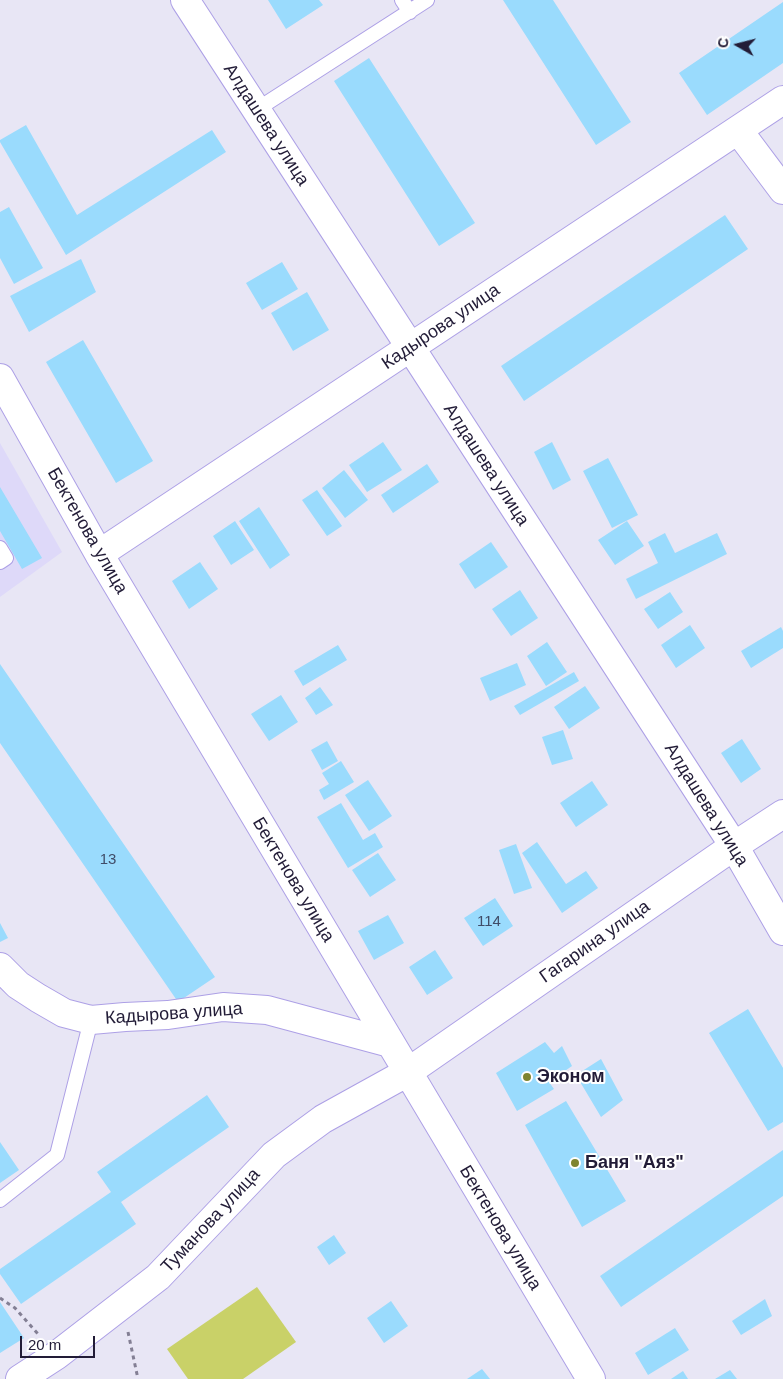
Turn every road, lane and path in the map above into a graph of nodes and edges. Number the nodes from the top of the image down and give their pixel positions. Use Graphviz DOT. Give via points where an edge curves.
graph roads {
  1 [pos="185,0"];
  2 [pos="427,0"];
  3 [pos="406,6"];
  4 [pos="783,100"];
  5 [pos="256,110"];
  6 [pos="738,130"];
  7 [pos="783,190"];
  8 [pos="410,348"];
  9 [pos="0,378"];
  10 [pos="0,548"];
  11 [pos="99,554"];
  12 [pos="0,562"];
  13 [pos="783,814"];
  14 [pos="734,846"];
  15 [pos="783,931"];
  16 [pos="0,967"];
  17 [pos="92,1020"];
  18 [pos="390,1043"];
  19 [pos="408,1072"];
  20 [pos="0,1200"];
  21 [pos="0,1298"];
  22 [pos="123,1304"];
  23 [pos="57,1355"];
  24 [pos="20,1379"];
  25 [pos="138,1379"];
  26 [pos="591,1379"];
  1 -- 5 [label="street, Алдашева улица"];
  2 -- 3 [label="lane"];
  3 -- 5 [label="lane"];
  4 -- 6 [label="street, Кадырова улица"];
  5 -- 8 [label="street, Алдашева улица"];
  6 -- 7 [label="street"];
  6 -- 8 [label="street, Кадырова улица"];
  8 -- 11 [label="street, Кадырова улица"];
  8 -- 14 [label="street, Алдашева улица"];
  9 -- 11 [label="street, Бектенова улица"];
  10 -- 12 [label="lane" via="6,558"];
  11 -- 18 [label="street, Бектенова улица"];
  13 -- 14 [label="street, Гагарина улица"];
  14 -- 15 [label="street, Алдашева улица"];
  14 -- 19 [label="street, Гагарина улица"];
  16 -- 17 [label="street, Кадырова улица" via="18,984 64,1013"];
  17 -- 18 [label="street, Кадырова улица" via="168,1015 223,1007 267,1010"];
  17 -- 20 [label="lane" via="57,1155"];
  18 -- 19 [label="street, Бектенова улица"];
  19 -- 22 [label="street, Туманова улица" via="323,1119 274,1155 158,1278"];
  19 -- 26 [label="street, Бектенова улица"];
  21 -- 23 [label="path" via="15,1308"];
  22 -- 23 [label="street, Туманова улица"];
  22 -- 25 [label="path"];
  23 -- 24 [label="street, Туманова улица"];
}
